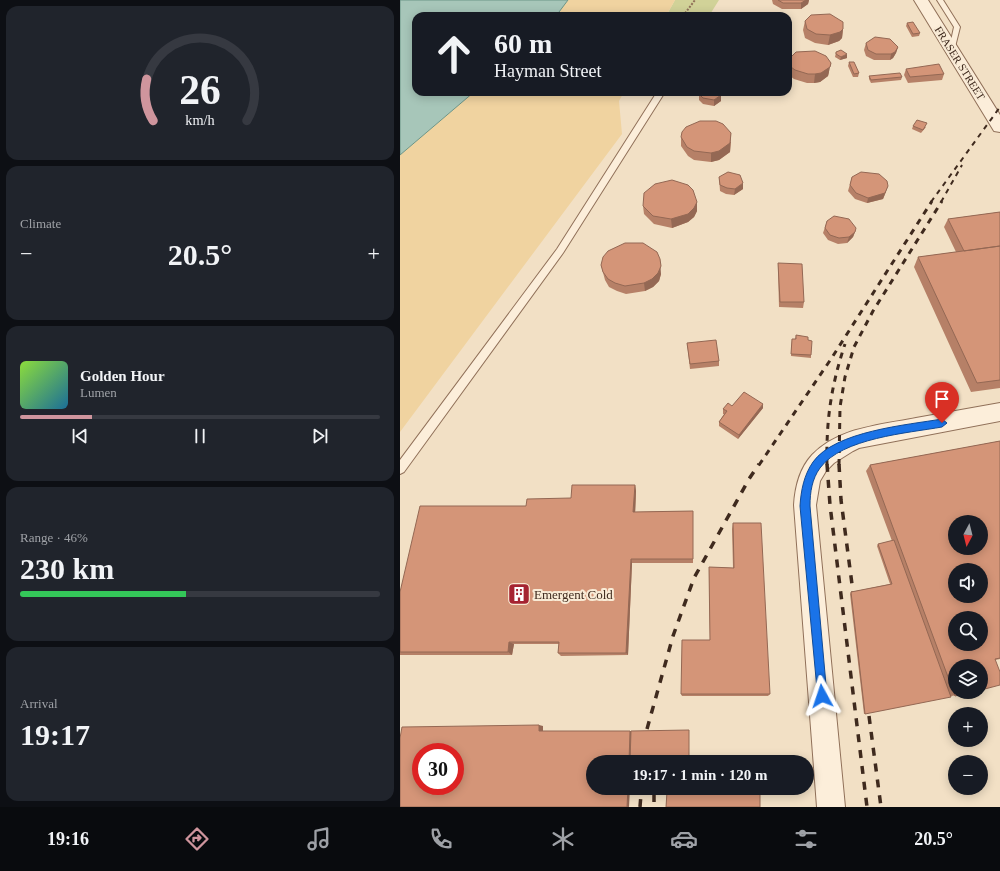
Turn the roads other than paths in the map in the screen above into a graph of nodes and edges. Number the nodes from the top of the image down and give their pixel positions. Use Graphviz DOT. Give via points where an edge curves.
graph roads {
  1 [pos="921,0"];
  2 [pos="940,0"];
  3 [pos="952,50"];
  4 [pos="658,96"];
  5 [pos="1000,127"];
  6 [pos="1000,412"];
  7 [pos="400,469"];
  8 [pos="832,807"];
  1 -- 3 [label="street, FRASER STREET"];
  2 -- 3 [label="lane" via="957,28"];
  3 -- 5 [label="street, FRASER STREET"];
  4 -- 7 [label="lane" via="560,251"];
  6 -- 8 [label="street" via="870,436 848,443 817,463 812,473 806,491 805,506"];
}
